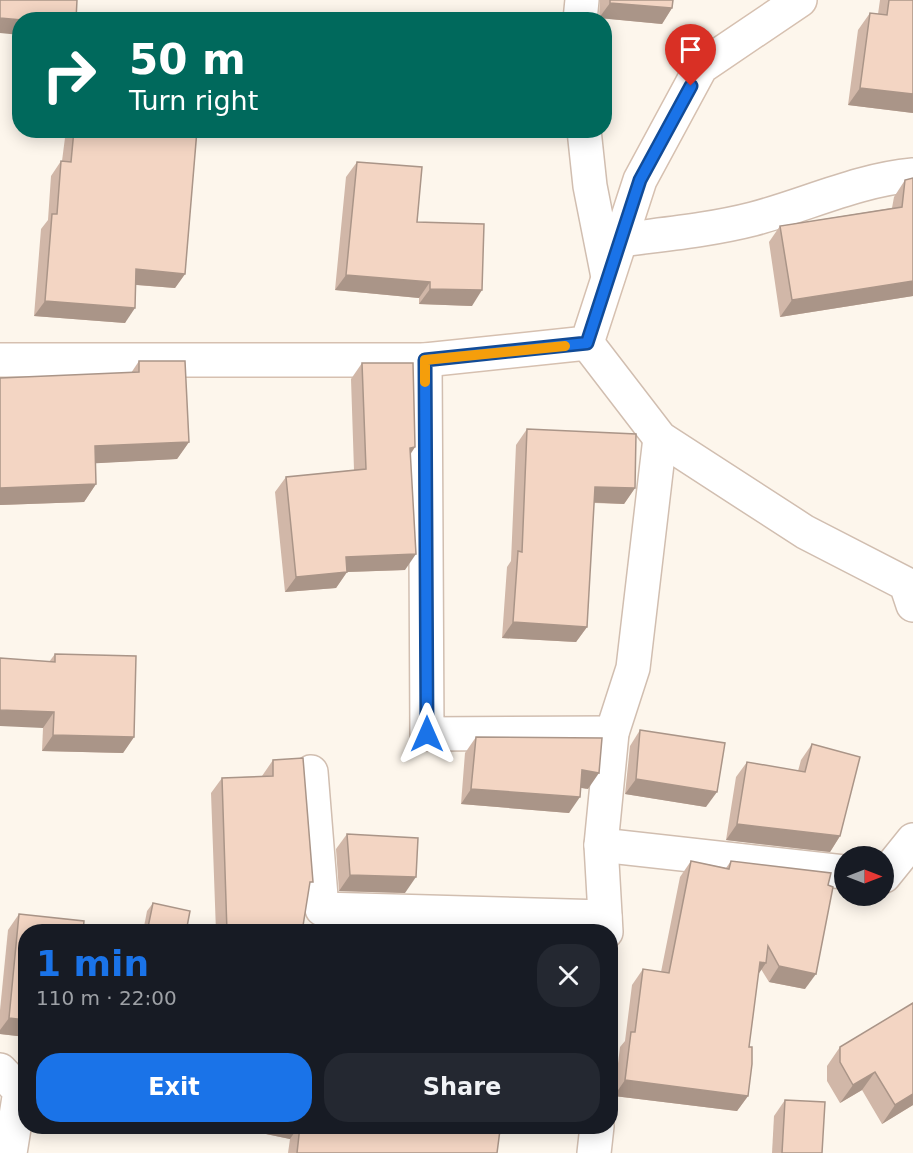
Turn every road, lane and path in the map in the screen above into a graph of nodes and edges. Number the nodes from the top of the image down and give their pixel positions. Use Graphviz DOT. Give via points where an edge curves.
graph roads {
  1 [pos="800,0"];
  2 [pos="585,138"];
  3 [pos="913,175"];
  4 [pos="621,240"];
  5 [pos="608,279"];
  6 [pos="587,343"];
  7 [pos="0,360"];
  8 [pos="425,360"];
  9 [pos="660,438"];
  10 [pos="913,605"];
  11 [pos="612,733"];
  12 [pos="311,772"];
  13 [pos="913,840"];
  14 [pos="601,845"];
  15 [pos="894,864"];
  16 [pos="834,871"];
  17 [pos="606,924"];
  18 [pos="0,1070"];
  19 [pos="18,1089"];
  20 [pos="18,1103"];
  21 [pos="596,1134"];
  22 [pos="10,1153"];
  23 [pos="594,1153"];
  1 -- 4 [label="street" via="701,67 640,180"];
  2 -- 5 [label="street"];
  3 -- 4 [label="street" via="878,180 754,219"];
  4 -- 5 [label="street"];
  5 -- 6 [label="street"];
  6 -- 8 [label="street"];
  6 -- 9 [label="street"];
  7 -- 8 [label="street"];
  8 -- 11 [label="street" via="427,734"];
  9 -- 10 [label="street" via="805,532 906,584"];
  9 -- 11 [label="street" via="633,669"];
  11 -- 14 [label="street"];
  12 -- 17 [label="street" via="322,909"];
  13 -- 15 [label="street"];
  14 -- 16 [label="street"];
  14 -- 17 [label="street"];
  18 -- 19 [label="street"];
  20 -- 22 [label="street"];
  21 -- 23 [label="street"];
}
